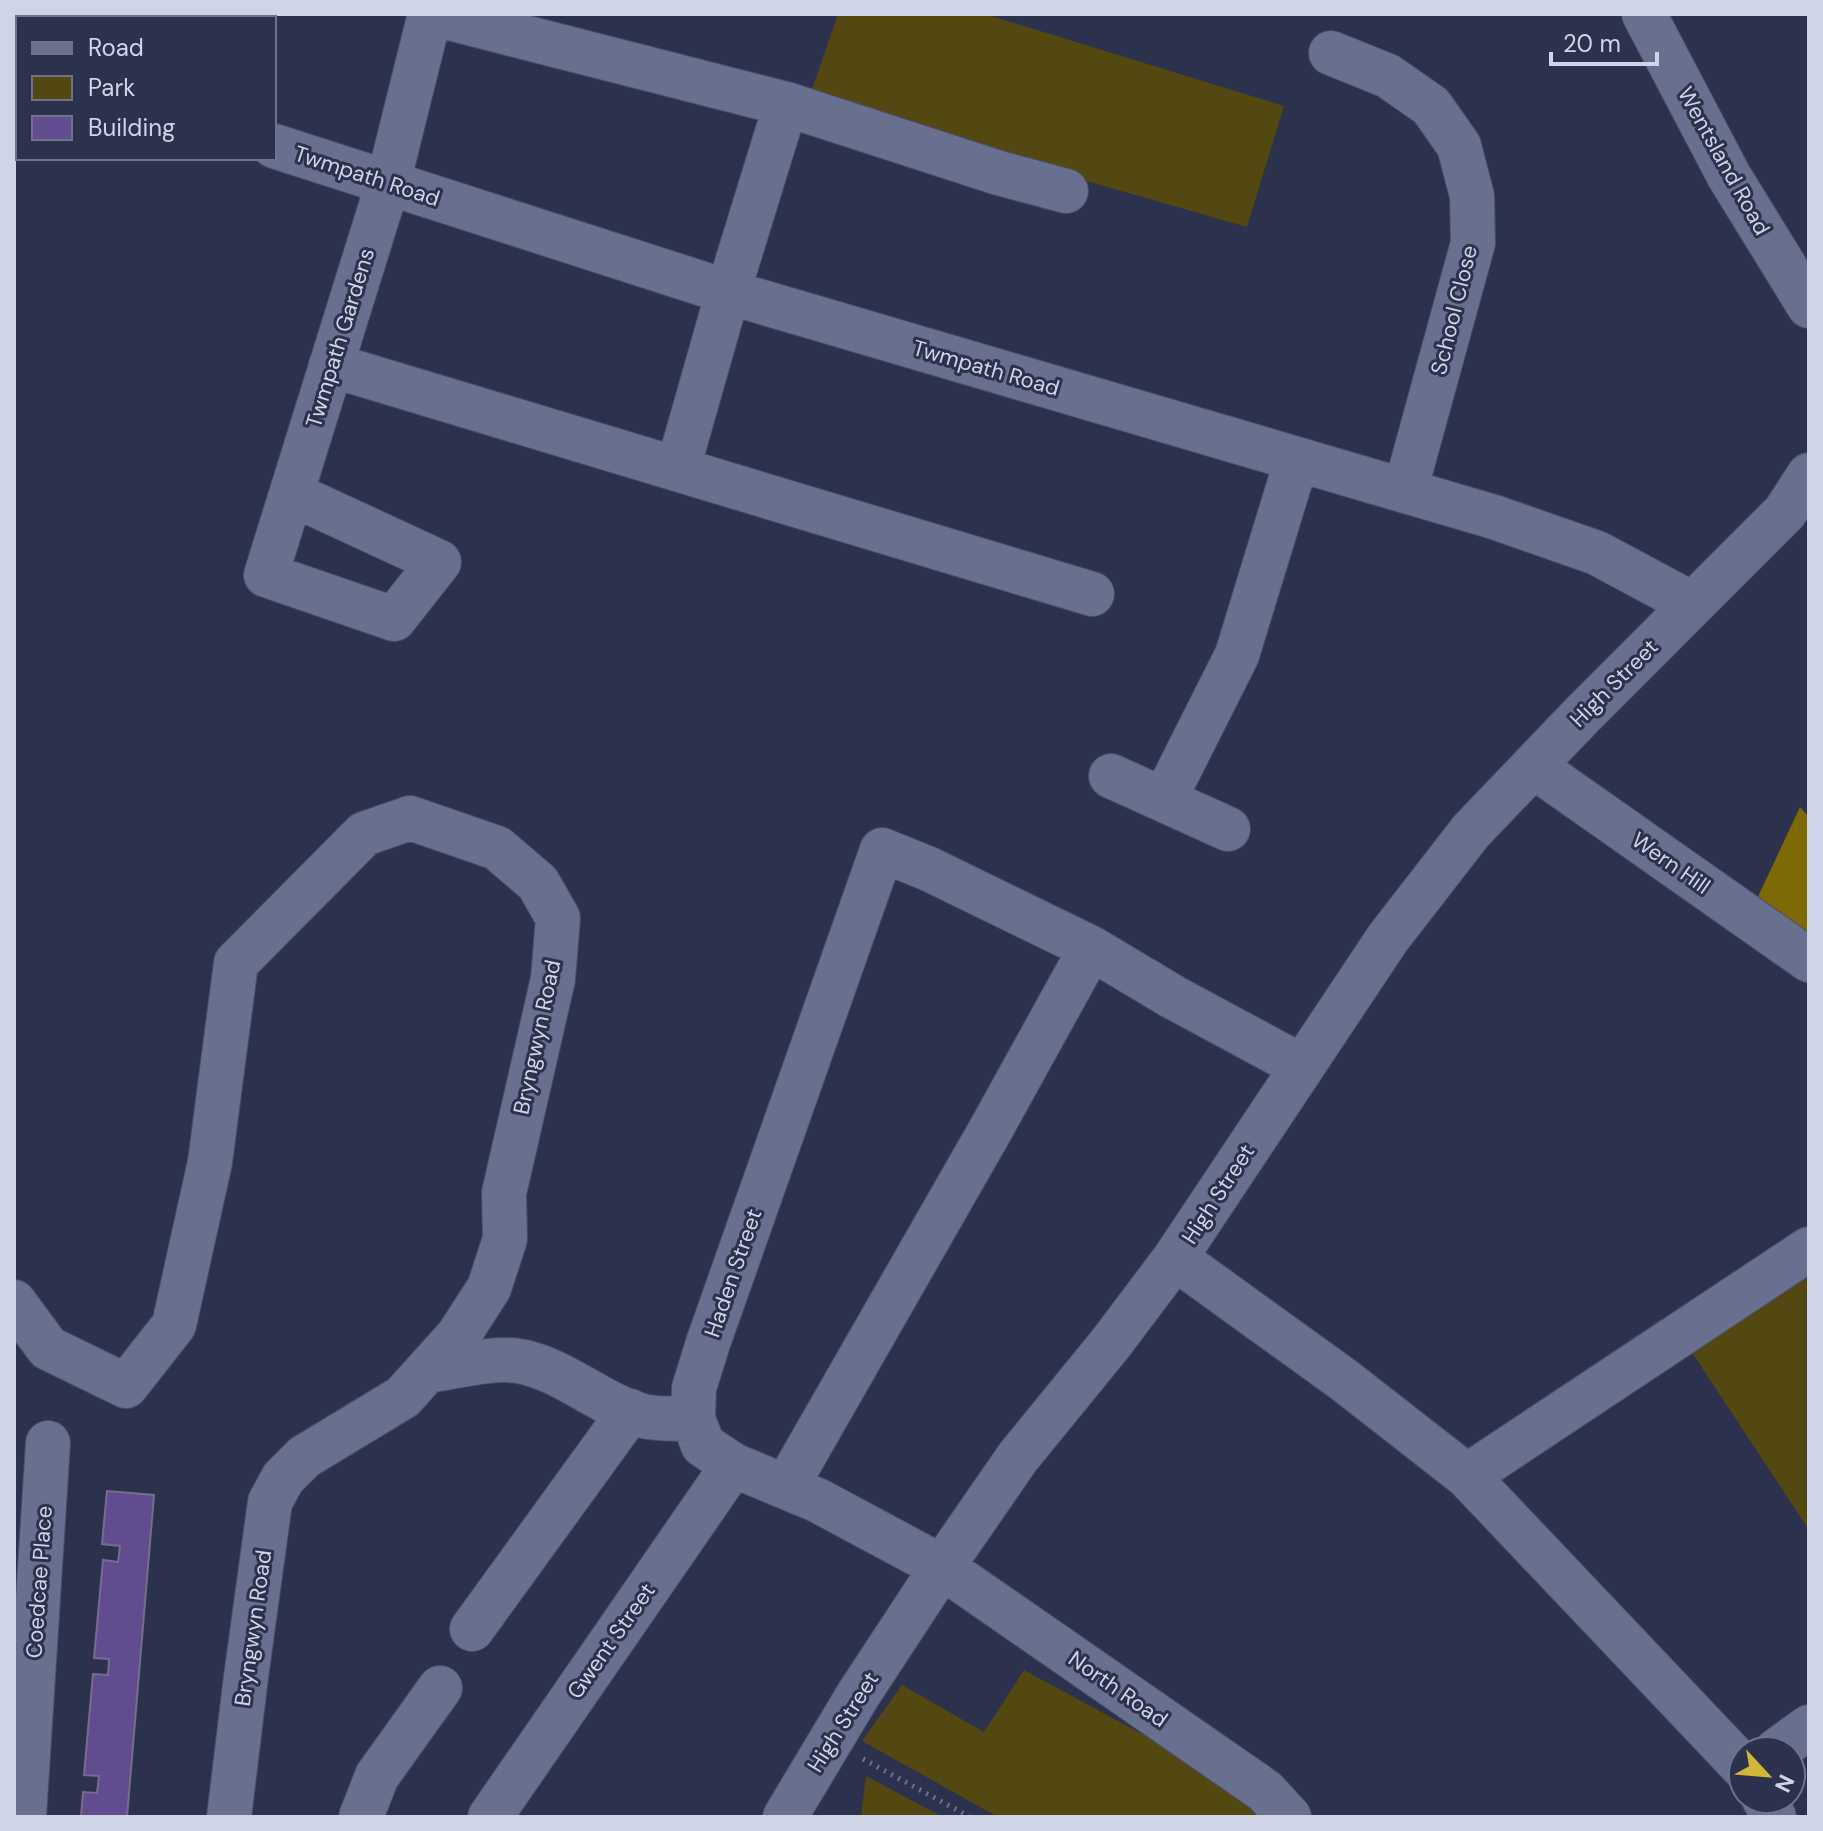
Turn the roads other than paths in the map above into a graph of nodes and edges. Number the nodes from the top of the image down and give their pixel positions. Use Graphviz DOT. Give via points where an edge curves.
graph roads {
  1 [pos="432,14"];
  2 [pos="1644,14"];
  3 [pos="1331,53"];
  4 [pos="786,104"];
  5 [pos="276,147"];
  6 [pos="388,183"];
  7 [pos="1066,191"];
  8 [pos="728,292"];
  9 [pos="1809,306"];
  10 [pos="331,365"];
  11 [pos="1297,459"];
  12 [pos="678,468"];
  13 [pos="1809,475"];
  14 [pos="1405,491"];
  15 [pos="292,494"];
  16 [pos="1092,594"];
  17 [pos="1692,604"];
  18 [pos="1533,766"];
  19 [pos="1111,776"];
  20 [pos="1164,800"];
  21 [pos="1228,829"];
  22 [pos="1091,948"];
  23 [pos="1809,960"];
  24 [pos="1301,1066"];
  25 [pos="1809,1249"];
  26 [pos="1175,1258"];
  27 [pos="14,1302"];
  28 [pos="427,1371"];
  29 [pos="630,1411"];
  30 [pos="693,1419"];
  31 [pos="48,1443"];
  32 [pos="733,1465"];
  33 [pos="1467,1476"];
  34 [pos="786,1487"];
  35 [pos="942,1567"];
  36 [pos="472,1629"];
  37 [pos="440,1688"];
  38 [pos="1727,1750"];
  39 [pos="24,1817"];
  40 [pos="229,1817"];
  41 [pos="361,1817"];
  42 [pos="490,1817"];
  43 [pos="785,1817"];
  44 [pos="1289,1817"];
  1 -- 4 [label="street"];
  1 -- 6 [label="street, Twmpath Gardens"];
  2 -- 9 [label="street, Wentsland Road" via="1729,176"];
  3 -- 14 [label="street, School Close" via="1388,76 1431,106 1459,146 1472,196 1473,243"];
  4 -- 7 [label="street"];
  4 -- 8 [label="street"];
  5 -- 6 [label="street, Twmpath Road"];
  6 -- 8 [label="street, Twmpath Road"];
  6 -- 10 [label="street, Twmpath Gardens"];
  8 -- 11 [label="street, Twmpath Road"];
  8 -- 12 [label="street"];
  10 -- 12 [label="street"];
  10 -- 15 [label="street, Twmpath Gardens"];
  11 -- 14 [label="street, Twmpath Road"];
  11 -- 20 [label="street" via="1237,655"];
  12 -- 16 [label="street"];
  13 -- 17 [label="street, High Street" via="1785,512"];
  14 -- 17 [label="street, Twmpath Road" via="1597,553"];
  17 -- 18 [label="street, High Street"];
  18 -- 23 [label="street, Wern Hill"];
  18 -- 24 [label="street, High Street" via="1471,831 1388,938"];
  19 -- 20 [label="street"];
  20 -- 21 [label="street"];
  22 -- 24 [label="street"];
  22 -- 30 [label="street, Haden Street" via="882,850 708,1343 694,1388"];
  22 -- 34 [label="street"];
  24 -- 26 [label="street, High Street"];
  25 -- 33 [label="street"];
  26 -- 33 [label="street"];
  26 -- 35 [label="street, High Street" via="1018,1457"];
  27 -- 28 [label="street, Bryngwyn Road" via="48,1348 126,1386 174,1325 210,1162 236,963 364,834 410,818 497,848 538,883 558,918 553,979 504,1193 505,1239 489,1288"];
  28 -- 29 [label="street" via="518,1361"];
  28 -- 40 [label="street, Bryngwyn Road" via="403,1397 304,1457 283,1478 270,1502"];
  29 -- 30 [label="street" via="645,1417"];
  29 -- 36 [label="street"];
  30 -- 32 [label="street" via="703,1445"];
  31 -- 39 [label="street, Coedcae Place"];
  32 -- 34 [label="street"];
  32 -- 42 [label="street, Gwent Street"];
  33 -- 38 [label="street"];
  34 -- 35 [label="street"];
  35 -- 43 [label="street, High Street"];
  35 -- 44 [label="street, North Road" via="1265,1791"];
  37 -- 41 [label="street" via="377,1776"];
}
